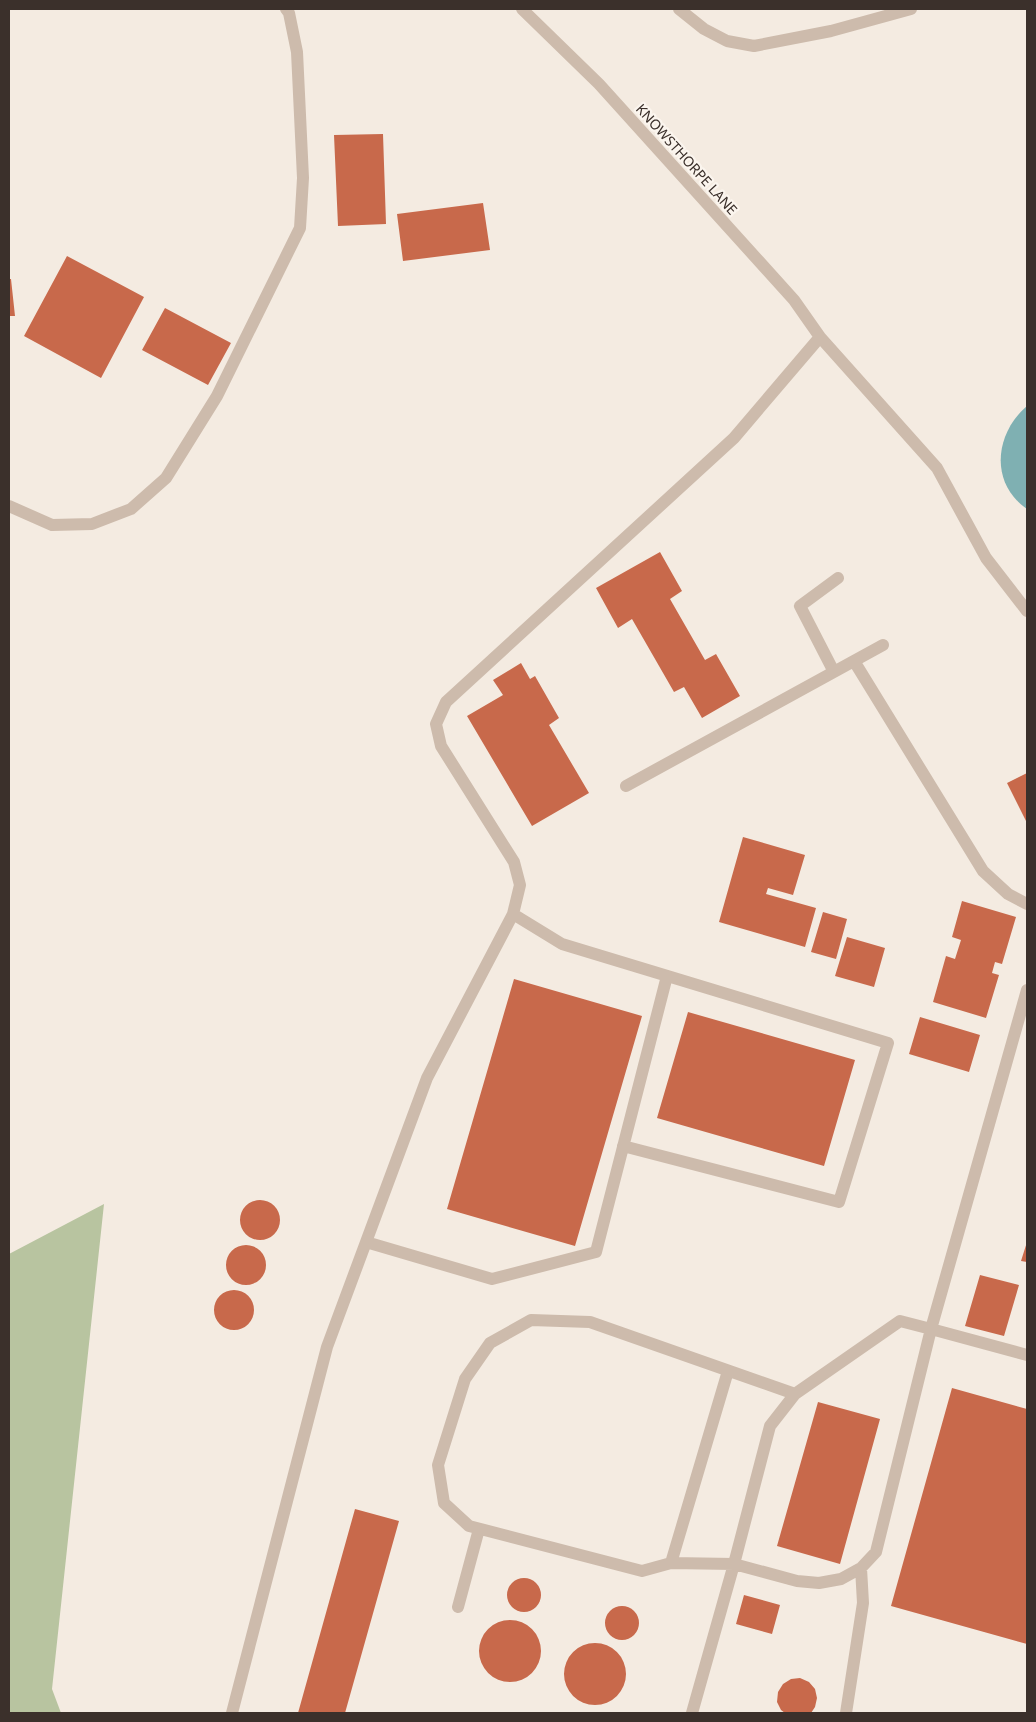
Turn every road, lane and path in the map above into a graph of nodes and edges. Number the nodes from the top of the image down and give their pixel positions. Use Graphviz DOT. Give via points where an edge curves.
graph roads {
  1 [pos="286,9"];
  2 [pos="522,9"];
  3 [pos="679,9"];
  4 [pos="911,9"];
  5 [pos="820,337"];
  6 [pos="9,506"];
  7 [pos="838,578"];
  8 [pos="1027,611"];
  9 [pos="883,645"];
  10 [pos="854,661"];
  11 [pos="834,672"];
  12 [pos="626,786"];
  13 [pos="1027,904"];
  14 [pos="513,914"];
  15 [pos="667,976"];
  16 [pos="1027,990"];
  17 [pos="1021,1034"];
  18 [pos="623,1146"];
  19 [pos="366,1242"];
  20 [pos="931,1329"];
  21 [pos="1027,1356"];
  22 [pos="728,1371"];
  23 [pos="795,1394"];
  24 [pos="479,1529"];
  25 [pos="671,1563"];
  26 [pos="734,1564"];
  27 [pos="861,1568"];
  28 [pos="458,1607"];
  29 [pos="232,1713"];
  30 [pos="692,1713"];
  31 [pos="846,1713"];
  1 -- 6 [label="street" via="297,52 303,178 300,228 217,396 166,478 131,509 92,524 52,526"];
  2 -- 5 [label="street, KNOWSTHORPE LANE" via="606,91 794,300"];
  3 -- 4 [label="street" via="704,29 727,41 754,46 831,31"];
  5 -- 8 [label="street, KNOWSTHORPE LANE" via="937,468 986,558"];
  5 -- 14 [label="street" via="734,438 446,702 436,724 442,746 514,862 520,884"];
  7 -- 11 [label="street" via="800,606"];
  9 -- 10 [label="street"];
  10 -- 11 [label="street"];
  10 -- 13 [label="street" via="983,871 1008,894"];
  11 -- 12 [label="street"];
  14 -- 15 [label="street" via="562,944"];
  14 -- 19 [label="street" via="427,1078"];
  15 -- 18 [label="street"];
  15 -- 18 [label="street" via="888,1043 839,1202"];
  16 -- 17 [label="street"];
  17 -- 20 [label="street"];
  18 -- 19 [label="street" via="596,1252 492,1279"];
  19 -- 29 [label="street" via="327,1347"];
  20 -- 21 [label="street"];
  20 -- 23 [label="street" via="900,1321"];
  20 -- 27 [label="street" via="876,1552"];
  22 -- 23 [label="street"];
  22 -- 24 [label="street" via="590,1322 531,1320 490,1343 465,1379 438,1465 444,1503 469,1526"];
  22 -- 25 [label="street"];
  23 -- 26 [label="street" via="770,1426"];
  24 -- 25 [label="street" via="642,1571"];
  24 -- 28 [label="street"];
  25 -- 26 [label="street"];
  26 -- 27 [label="street" via="797,1581 819,1583 841,1579"];
  26 -- 30 [label="street"];
  27 -- 31 [label="street" via="863,1603"];
}
